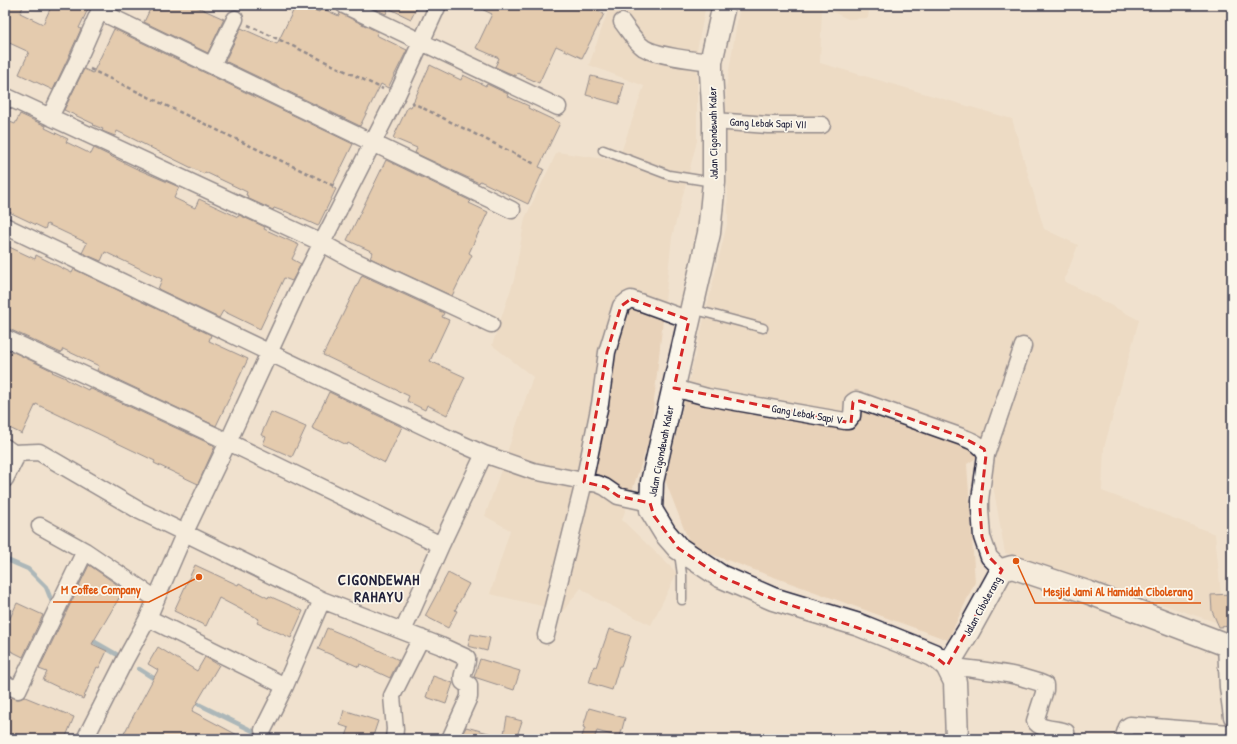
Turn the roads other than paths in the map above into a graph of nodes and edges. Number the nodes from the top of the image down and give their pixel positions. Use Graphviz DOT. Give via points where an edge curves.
graph roads {
  1 [pos="344,5"];
  2 [pos="438,5"];
  3 [pos="724,5"];
  4 [pos="101,8"];
  5 [pos="235,19"];
  6 [pos="622,22"];
  7 [pos="421,42"];
  8 [pos="711,62"];
  9 [pos="212,65"];
  10 [pos="5,96"];
  11 [pos="558,107"];
  12 [pos="50,117"];
  13 [pos="714,121"];
  14 [pos="822,125"];
  15 [pos="372,142"];
  16 [pos="603,150"];
  17 [pos="714,182"];
  18 [pos="512,210"];
  19 [pos="5,226"];
  20 [pos="322,243"];
  21 [pos="690,314"];
  22 [pos="491,324"];
  23 [pos="763,328"];
  24 [pos="5,338"];
  25 [pos="1023,346"];
  26 [pos="270,352"];
  27 [pos="674,388"];
  28 [pos="228,442"];
  29 [pos="9,450"];
  30 [pos="484,454"];
  31 [pos="986,455"];
  32 [pos="5,479"];
  33 [pos="584,482"];
  34 [pos="650,503"];
  35 [pos="40,526"];
  36 [pos="185,532"];
  37 [pos="441,545"];
  38 [pos="678,548"];
  39 [pos="85,551"];
  40 [pos="1002,570"];
  41 [pos="156,599"];
  42 [pos="322,600"];
  43 [pos="682,600"];
  44 [pos="148,618"];
  45 [pos="403,631"];
  46 [pos="546,635"];
  47 [pos="421,638"];
  48 [pos="1229,646"];
  49 [pos="947,666"];
  50 [pos="5,684"];
  51 [pos="285,686"];
  52 [pos="1232,717"];
  53 [pos="263,730"];
  54 [pos="1232,732"];
  55 [pos="85,739"];
  56 [pos="394,739"];
  57 [pos="450,739"];
  58 [pos="958,739"];
  59 [pos="1067,739"];
  60 [pos="1123,739"];
  1 -- 7 [label="street"];
  2 -- 7 [label="street"];
  3 -- 8 [label="main road, Jalan Cigondewah Kaler"];
  4 -- 9 [label="street"];
  4 -- 12 [label="street"];
  5 -- 9 [label="street"];
  6 -- 8 [label="street" via="645,49"];
  7 -- 11 [label="street"];
  7 -- 15 [label="street"];
  8 -- 13 [label="main road, Jalan Cigondewah Kaler"];
  9 -- 15 [label="street"];
  10 -- 12 [label="street"];
  12 -- 20 [label="street"];
  13 -- 14 [label="street, Gang Lebak Sapi VII"];
  13 -- 17 [label="main road, Jalan Cigondewah Kaler"];
  15 -- 18 [label="street"];
  15 -- 20 [label="street"];
  16 -- 17 [label="lane" via="669,175"];
  17 -- 21 [label="main road, Jalan Cigondewah Kaler" via="709,233"];
  19 -- 26 [label="street"];
  20 -- 22 [label="street"];
  20 -- 26 [label="street"];
  21 -- 23 [label="lane"];
  21 -- 27 [label="main road, Jalan Cigondewah Kaler"];
  21 -- 33 [label="street" via="631,299 621,306 607,352 600,404"];
  24 -- 28 [label="street"];
  25 -- 31 [label="street"];
  26 -- 28 [label="street"];
  26 -- 30 [label="street"];
  27 -- 31 [label="street, Gang Lebak Sapi V" via="707,397 844,421 848,421 852,416 853,402 856,400 967,439 984,449"];
  27 -- 34 [label="main road, Jalan Cigondewah Kaler" via="652,482"];
  28 -- 36 [label="street"];
  28 -- 37 [label="street"];
  29 -- 32 [label="street" via="15,457"];
  29 -- 36 [label="street" via="39,452 140,511"];
  30 -- 33 [label="street" via="533,472"];
  30 -- 37 [label="street"];
  31 -- 40 [label="street" via="980,509 982,537 989,557"];
  33 -- 34 [label="street" via="598,484 618,496"];
  33 -- 46 [label="street"];
  34 -- 38 [label="main road, Jalan Cigondewah Kaler" via="654,516"];
  35 -- 39 [label="street"];
  36 -- 41 [label="street"];
  36 -- 42 [label="street"];
  37 -- 45 [label="street"];
  38 -- 43 [label="lane"];
  38 -- 49 [label="main road, Jalan Cigondewah Kaler" via="720,576 773,599 914,646 933,655"];
  39 -- 41 [label="street"];
  39 -- 50 [label="street" via="18,690"];
  40 -- 48 [label="main road, Jalan Cibolerang" via="1012,567 1046,578"];
  40 -- 49 [label="main road, Jalan Cibolerang"];
  41 -- 44 [label="street"];
  42 -- 45 [label="street"];
  42 -- 51 [label="street"];
  44 -- 51 [label="street"];
  44 -- 55 [label="street"];
  45 -- 47 [label="street"];
  47 -- 56 [label="street" via="392,696"];
  47 -- 57 [label="street" via="467,658 467,666 462,677 463,682 469,685 469,697"];
  48 -- 52 [label="street" via="1228,687"];
  49 -- 58 [label="main road, Jalan Cigondewah Kaler" via="955,682"];
  49 -- 59 [label="street" via="1008,674 1045,685 1036,724 1066,732"];
  51 -- 53 [label="street"];
  54 -- 60 [label="street" via="1130,725"];
}
